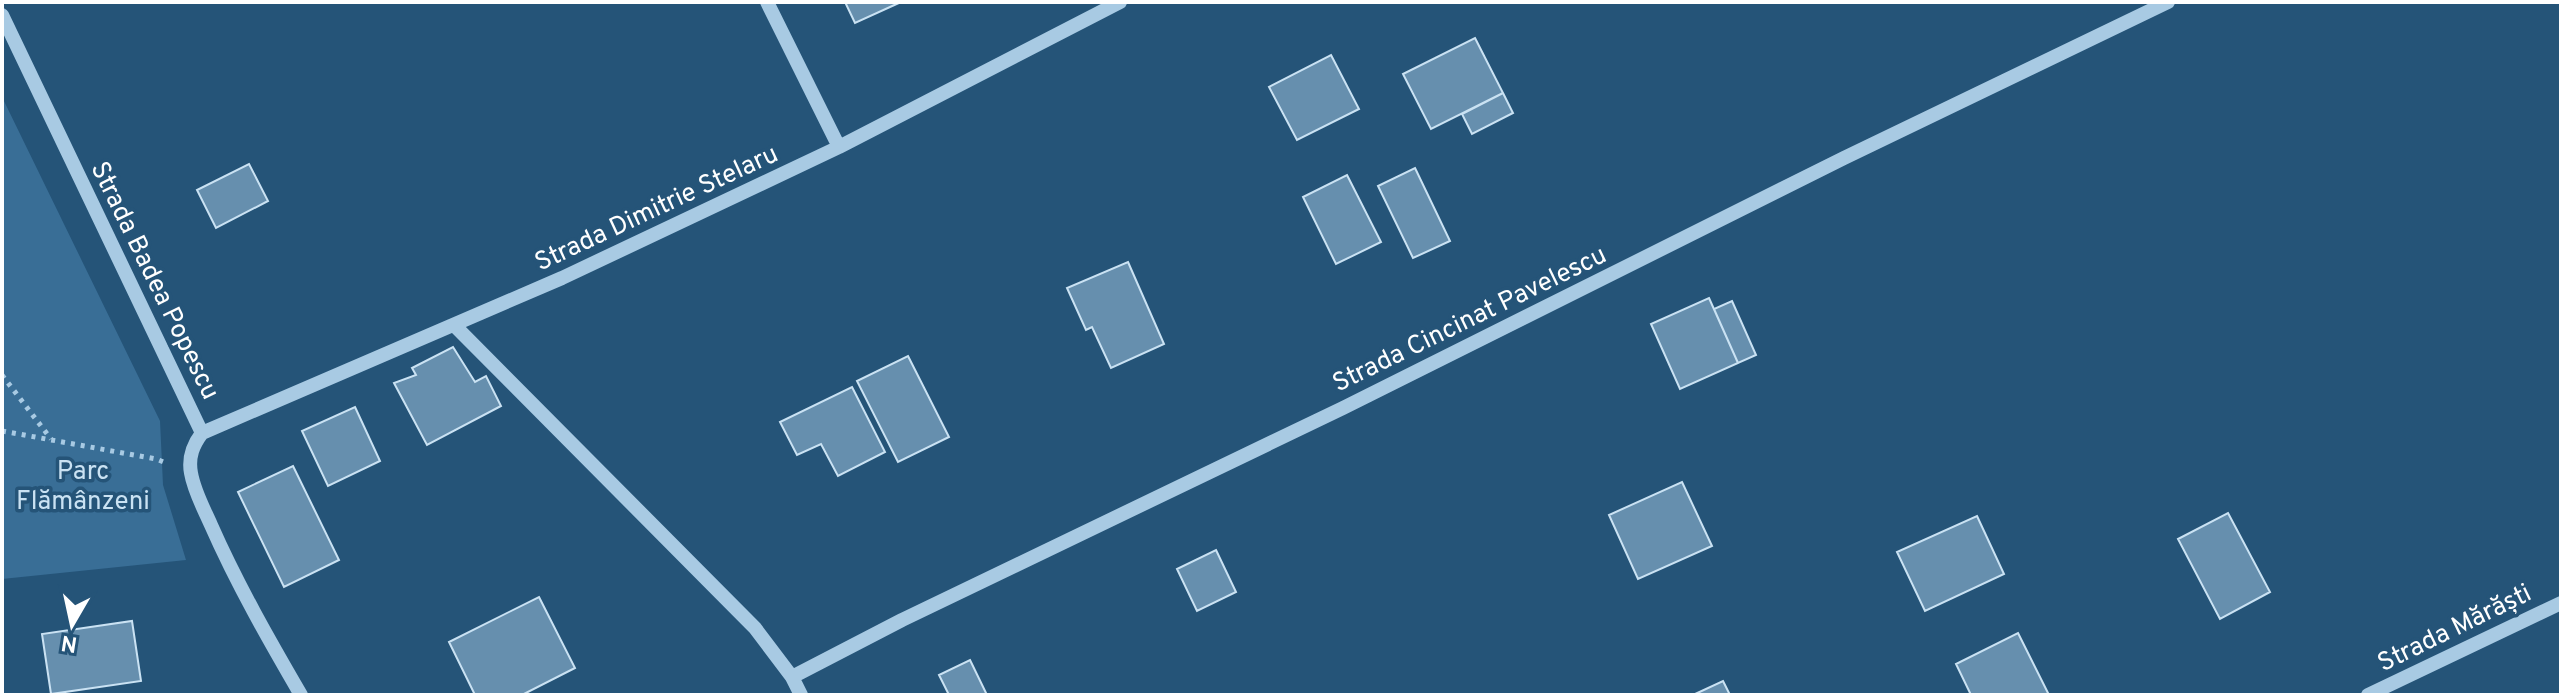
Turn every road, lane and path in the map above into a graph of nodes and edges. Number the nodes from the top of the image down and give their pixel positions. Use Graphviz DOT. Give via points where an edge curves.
graph roads {
  1 [pos="767,2"];
  2 [pos="1120,2"];
  3 [pos="2168,2"];
  4 [pos="2,15"];
  5 [pos="839,147"];
  6 [pos="455,326"];
  7 [pos="2,375"];
  8 [pos="2,431"];
  9 [pos="202,433"];
  10 [pos="52,440"];
  11 [pos="191,474"];
  12 [pos="2561,603"];
  13 [pos="792,677"];
  14 [pos="301,695"];
  15 [pos="801,695"];
  16 [pos="2368,695"];
  1 -- 5 [label="street"];
  2 -- 5 [label="street, Strada Dimitrie Stelaru"];
  3 -- 13 [label="street, Strada Cincinat Pavelescu"];
  4 -- 9 [label="street, Strada Badea Popescu"];
  5 -- 6 [label="street, Strada Dimitrie Stelaru"];
  6 -- 9 [label="street, Strada Dimitrie Stelaru"];
  6 -- 13 [label="street" via="755,628"];
  7 -- 10 [label="path"];
  8 -- 10 [label="path"];
  9 -- 11 [label="street, Strada Badea Popescu" via="190,458"];
  10 -- 11 [label="path" via="156,459"];
  11 -- 14 [label="street" via="225,556"];
  12 -- 16 [label="street, Strada Mărăști"];
  13 -- 15 [label="street"];
}
